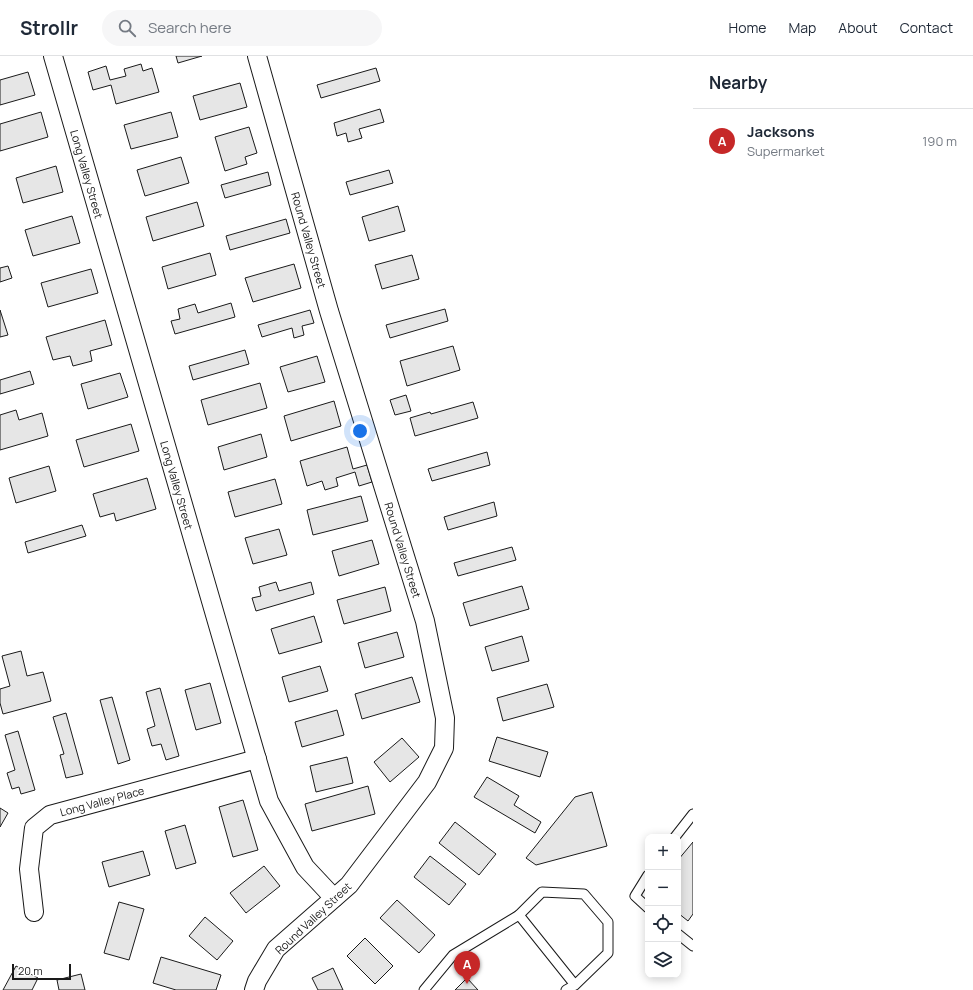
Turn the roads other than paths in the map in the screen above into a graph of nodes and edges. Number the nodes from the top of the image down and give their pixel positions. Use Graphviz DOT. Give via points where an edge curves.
graph roads {
  1 [pos="53,56"];
  2 [pos="257,56"];
  3 [pos="257,759"];
  4 [pos="693,814"];
  5 [pos="677,834"];
  6 [pos="645,880"];
  7 [pos="334,898"];
  8 [pos="645,905"];
  9 [pos="34,912"];
  10 [pos="520,915"];
  11 [pos="681,936"];
  12 [pos="693,946"];
  13 [pos="575,985"];
  14 [pos="254,990"];
  15 [pos="424,990"];
  16 [pos="566,990"];
  1 -- 3 [label="street, Long Valley Street"];
  2 -- 7 [label="street, Round Valley Street" via="328,311 425,621 445,718 444,748 427,782 349,885"];
  3 -- 7 [label="street, Long Valley Street" via="269,801 305,867"];
  3 -- 9 [label="street, Long Valley Place" via="50,815 34,828 29,869"];
  4 -- 5 [label="lane"];
  6 -- 8 [label="lane" via="635,896"];
  7 -- 14 [label="street, Round Valley Street" via="276,949"];
  10 -- 13 [label="lane"];
  10 -- 13 [label="lane" via="542,892 584,894 608,922 608,953"];
  10 -- 15 [label="lane" via="453,955"];
  11 -- 12 [label="lane"];
  13 -- 16 [label="lane"];
}
